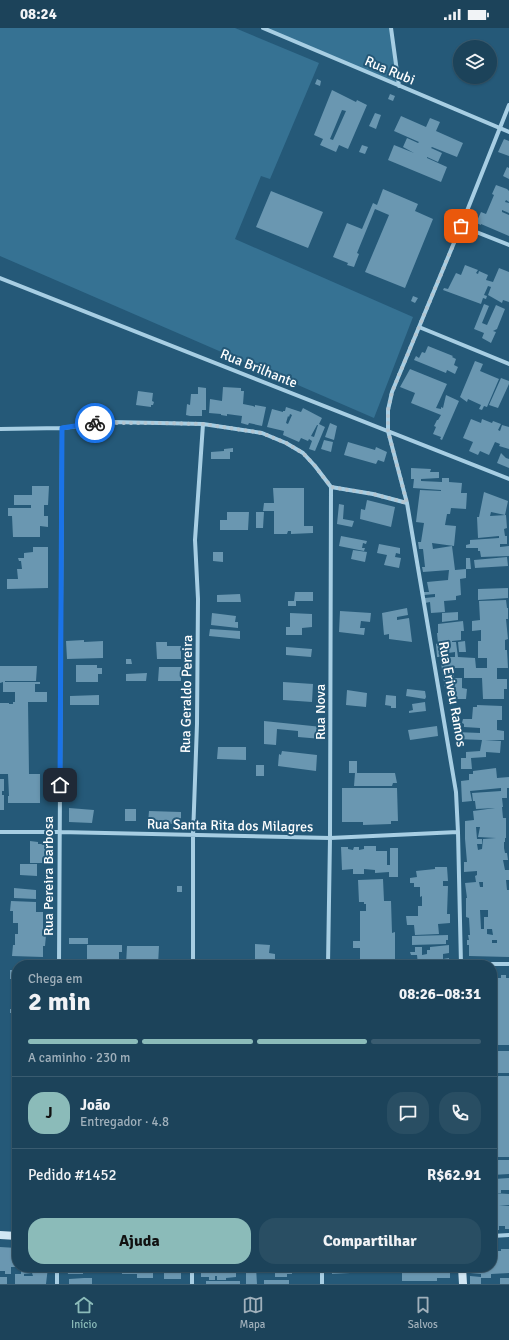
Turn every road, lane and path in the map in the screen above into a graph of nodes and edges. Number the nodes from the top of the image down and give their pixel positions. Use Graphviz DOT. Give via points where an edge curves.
graph roads {
  1 [pos="263,28"];
  2 [pos="391,28"];
  3 [pos="399,86"];
  4 [pos="509,105"];
  5 [pos="499,128"];
  6 [pos="509,132"];
  7 [pos="461,226"];
  8 [pos="509,245"];
  9 [pos="0,278"];
  10 [pos="419,327"];
  11 [pos="509,364"];
  12 [pos="203,424"];
  13 [pos="62,428"];
  14 [pos="0,429"];
  15 [pos="388,431"];
  16 [pos="509,479"];
  17 [pos="331,487"];
  18 [pos="407,503"];
  19 [pos="0,832"];
  20 [pos="59,832"];
  21 [pos="458,832"];
  22 [pos="193,836"];
  23 [pos="330,838"];
  24 [pos="59,960"];
  25 [pos="193,960"];
  26 [pos="328,960"];
  27 [pos="461,960"];
  28 [pos="497,964"];
  29 [pos="509,964"];
  30 [pos="0,1235"];
  31 [pos="509,1235"];
  32 [pos="12,1236"];
  33 [pos="497,1236"];
  34 [pos="57,1272"];
  35 [pos="192,1272"];
  36 [pos="322,1272"];
  37 [pos="462,1272"];
  38 [pos="57,1284"];
  39 [pos="192,1284"];
  40 [pos="322,1284"];
  41 [pos="463,1284"];
  1 -- 3 [label="street, Rua Rubi"];
  2 -- 3 [label="street"];
  3 -- 5 [label="street, Rua Rubi"];
  4 -- 5 [label="street, Rua Eriveu Ramos"];
  5 -- 6 [label="street, Rua Rubi"];
  5 -- 7 [label="street, Rua Eriveu Ramos"];
  7 -- 8 [label="street"];
  7 -- 10 [label="street, Rua Eriveu Ramos"];
  9 -- 15 [label="street, Rua Brilhante"];
  10 -- 11 [label="street"];
  10 -- 15 [label="street, Rua Eriveu Ramos" via="392,392 388,410"];
  12 -- 13 [label="street" via="112,422"];
  12 -- 17 [label="street" via="274,437 303,453"];
  12 -- 22 [label="street, Rua Geraldo Pereira" via="195,540 198,599"];
  13 -- 14 [label="street"];
  13 -- 20 [label="street, Rua Pereira Barbosa"];
  15 -- 16 [label="street, Rua Brilhante"];
  15 -- 18 [label="street, Rua Eriveu Ramos"];
  17 -- 18 [label="street"];
  17 -- 23 [label="street, Rua Nova"];
  18 -- 21 [label="street, Rua Eriveu Ramos" via="454,773"];
  19 -- 20 [label="street, Rua Santa Rita dos Milagres"];
  20 -- 22 [label="street, Rua Santa Rita dos Milagres"];
  20 -- 24 [label="street, Rua Pereira Barbosa"];
  21 -- 23 [label="street, Rua Santa Rita dos Milagres"];
  21 -- 27 [label="street, Rua Eriveu Ramos"];
  22 -- 23 [label="street, Rua Santa Rita dos Milagres"];
  22 -- 25 [label="street, Rua Geraldo Pereira"];
  23 -- 26 [label="street, Rua Nova"];
  28 -- 29 [label="street"];
  30 -- 32 [label="street"];
  31 -- 33 [label="street"];
  34 -- 38 [label="street"];
  35 -- 39 [label="street"];
  36 -- 40 [label="street"];
  37 -- 41 [label="street"];
}
